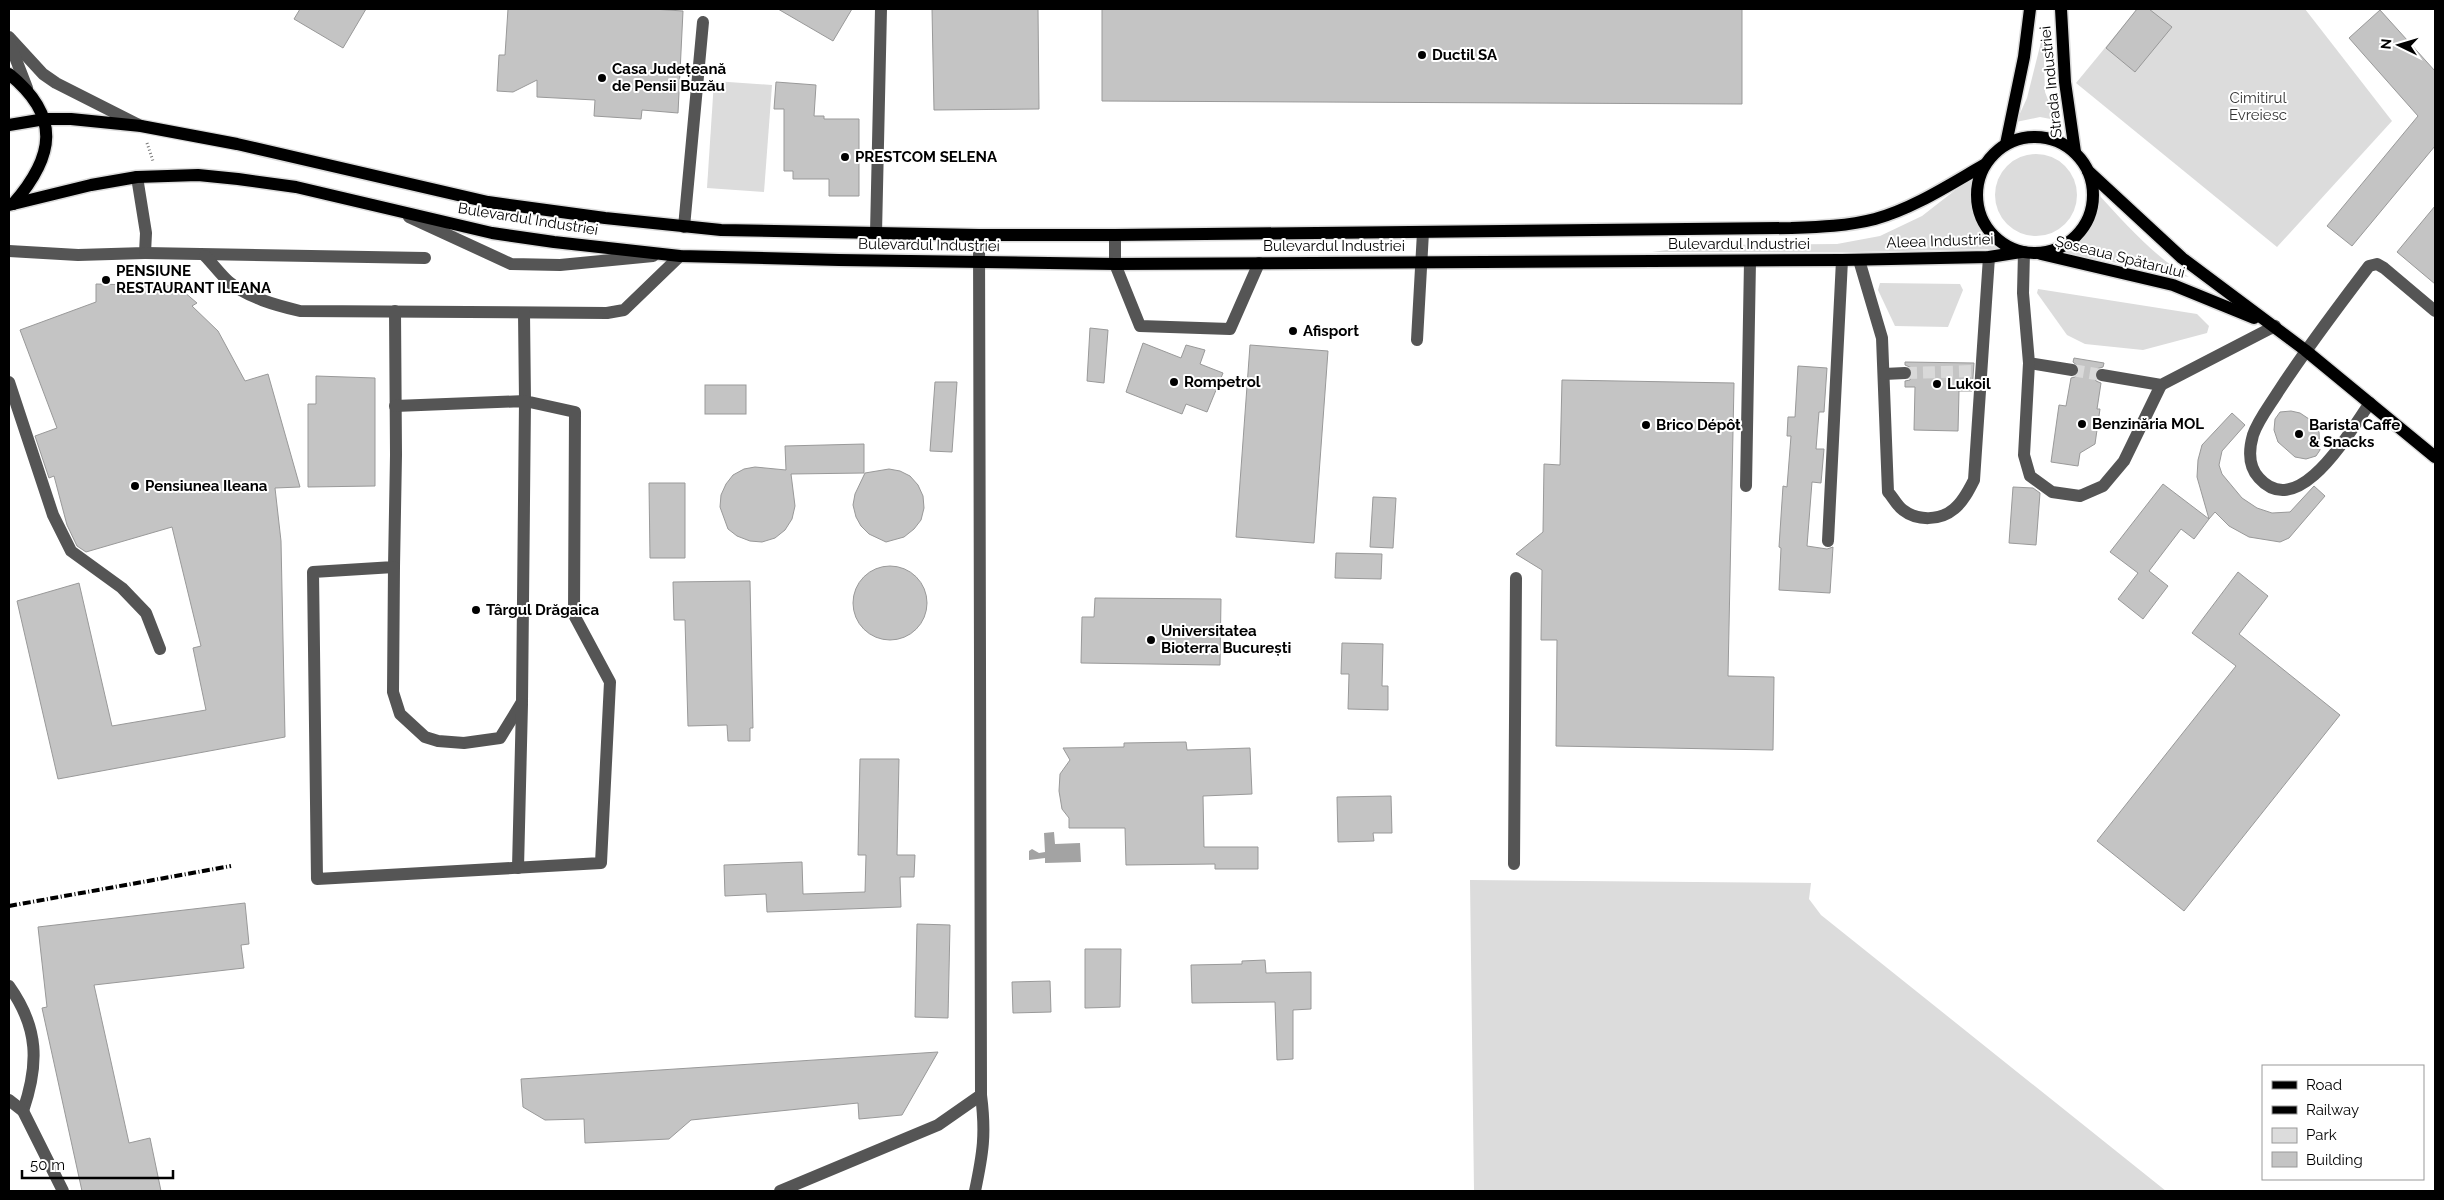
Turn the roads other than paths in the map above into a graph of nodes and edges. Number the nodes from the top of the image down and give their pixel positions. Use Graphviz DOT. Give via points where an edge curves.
graph roads {
  1 [pos="881,9"];
  2 [pos="2030,9"];
  3 [pos="2061,9"];
  4 [pos="703,22"];
  5 [pos="9,37"];
  6 [pos="9,41"];
  7 [pos="9,74"];
  8 [pos="26,88"];
  9 [pos="45,119"];
  10 [pos="9,124"];
  11 [pos="140,126"];
  12 [pos="2006,144"];
  13 [pos="2075,152"];
  14 [pos="1984,165"];
  15 [pos="2088,171"];
  16 [pos="138,177"];
  17 [pos="11,204"];
  18 [pos="396,210"];
  19 [pos="1843,225"];
  20 [pos="684,227"];
  21 [pos="1423,232"];
  22 [pos="876,233"];
  23 [pos="979,235"];
  24 [pos="1115,235"];
  25 [pos="9,251"];
  26 [pos="2023,252"];
  27 [pos="145,253"];
  28 [pos="2041,254"];
  29 [pos="674,255"];
  30 [pos="205,256"];
  31 [pos="1989,257"];
  32 [pos="425,258"];
  33 [pos="1842,260"];
  34 [pos="1860,260"];
  35 [pos="1422,261"];
  36 [pos="1750,261"];
  37 [pos="980,262"];
  38 [pos="1260,263"];
  39 [pos="1115,264"];
  40 [pos="395,311"];
  41 [pos="2435,311"];
  42 [pos="524,313"];
  43 [pos="2275,326"];
  44 [pos="1417,340"];
  45 [pos="2306,350"];
  46 [pos="2028,363"];
  47 [pos="2072,370"];
  48 [pos="1884,374"];
  49 [pos="1905,374"];
  50 [pos="2102,376"];
  51 [pos="9,382"];
  52 [pos="2161,385"];
  53 [pos="525,401"];
  54 [pos="2370,403"];
  55 [pos="395,406"];
  56 [pos="2435,457"];
  57 [pos="1746,486"];
  58 [pos="1828,541"];
  59 [pos="394,567"];
  60 [pos="1516,578"];
  61 [pos="160,649"];
  62 [pos="522,702"];
  63 [pos="1514,864"];
  64 [pos="518,868"];
  65 [pos="9,986"];
  66 [pos="981,1095"];
  67 [pos="9,1100"];
  68 [pos="23,1111"];
  69 [pos="63,1191"];
  70 [pos="780,1191"];
  71 [pos="975,1191"];
  1 -- 22 [label="street"];
  2 -- 12 [label="main road, Strada Industriei"];
  3 -- 13 [label="main road, Strada Industriei" via="2064,82"];
  4 -- 20 [label="street"];
  5 -- 11 [label="street" via="43,74 56,83"];
  6 -- 8 [label="street"];
  7 -- 8 [label="main road"];
  8 -- 9 [label="main road"];
  9 -- 10 [label="main road, Bulevardul Industriei"];
  9 -- 11 [label="main road, Bulevardul Industriei" via="94,120"];
  9 -- 17 [label="main road" via="45,146 40,166 30,185"];
  11 -- 20 [label="main road, Bulevardul Industriei" via="237,144 488,202"];
  12 -- 13 [label="main road, Șoseaua Spătarului" via="2023,137 2042,136"];
  12 -- 14 [label="main road, Șoseaua Spătarului"];
  13 -- 15 [label="main road, Șoseaua Spătarului"];
  14 -- 19 [label="main road, Aleea Industriei" via="1896,212"];
  14 -- 26 [label="main road, Șoseaua Spătarului" via="1978,182 1977,201 1982,219 1992,235"];
  15 -- 28 [label="main road, Șoseaua Spătarului" via="2093,189 2092,207 2086,224 2059,248"];
  15 -- 43 [label="main road, Șoseaua Spătarului" via="2182,258"];
  16 -- 17 [label="main road, Bulevardul Industriei"];
  16 -- 18 [label="main road, Bulevardul Industriei" via="238,178 296,187"];
  16 -- 27 [label="street" via="146,234"];
  18 -- 29 [label="main road, Bulevardul Industriei" via="492,233"];
  18 -- 29 [label="street" via="511,264 560,265"];
  19 -- 21 [label="main road, Bulevardul Industriei"];
  20 -- 22 [label="main road, Bulevardul Industriei"];
  21 -- 24 [label="main road, Bulevardul Industriei"];
  21 -- 35 [label="street"];
  22 -- 23 [label="main road, Bulevardul Industriei"];
  23 -- 24 [label="main road, Bulevardul Industriei"];
  23 -- 37 [label="street"];
  24 -- 39 [label="street"];
  25 -- 27 [label="street" via="78,255"];
  26 -- 28 [label="main road, Șoseaua Spătarului"];
  26 -- 31 [label="main road, Aleea Industriei"];
  26 -- 46 [label="street"];
  27 -- 30 [label="street"];
  28 -- 43 [label="main road, Șoseaua Spătarului" via="2173,285"];
  29 -- 37 [label="main road, Bulevardul Industriei"];
  29 -- 42 [label="street" via="624,310"];
  30 -- 32 [label="street"];
  30 -- 40 [label="street" via="229,282 271,304 300,311"];
  31 -- 34 [label="main road, Aleea Industriei"];
  31 -- 48 [label="street" via="1978,370 1974,480 1954,510 1937,517 1918,518 1902,510 1888,492"];
  33 -- 34 [label="main road, Bulevardul Industriei"];
  33 -- 36 [label="main road, Bulevardul Industriei"];
  33 -- 58 [label="street"];
  34 -- 48 [label="street" via="1882,338"];
  35 -- 36 [label="main road, Bulevardul Industriei"];
  35 -- 38 [label="main road, Bulevardul Industriei"];
  35 -- 44 [label="street"];
  36 -- 57 [label="street"];
  37 -- 39 [label="main road, Bulevardul Industriei"];
  37 -- 66 [label="street"];
  38 -- 39 [label="main road, Bulevardul Industriei"];
  38 -- 39 [label="street" via="1230,328 1140,326"];
  40 -- 42 [label="street"];
  40 -- 55 [label="street"];
  41 -- 45 [label="street" via="2384,268 2377,264 2369,266"];
  42 -- 53 [label="street"];
  43 -- 45 [label="main road, Șoseaua Spătarului"];
  43 -- 52 [label="street"];
  45 -- 54 [label="main road, Șoseaua Spătarului"];
  45 -- 54 [label="street" via="2254,433 2250,460 2258,477 2267,485 2285,490 2306,483 2323,468"];
  46 -- 47 [label="street"];
  46 -- 52 [label="street" via="2024,455 2030,476 2052,492 2080,496 2103,486 2124,461"];
  48 -- 49 [label="street"];
  50 -- 52 [label="street"];
  51 -- 61 [label="street" via="53,515 71,552 122,588 146,613"];
  53 -- 55 [label="street"];
  53 -- 62 [label="street"];
  53 -- 64 [label="street" via="575,412 574,615 610,682 601,863"];
  54 -- 56 [label="main road, Șoseaua Spătarului"];
  55 -- 59 [label="street"];
  59 -- 62 [label="street" via="394,692 400,714 412,727 425,737 438,741 464,743 500,738"];
  59 -- 64 [label="street" via="313,572 317,879"];
  60 -- 63 [label="street"];
  62 -- 64 [label="street"];
  65 -- 68 [label="street" via="20,1000 28,1022 35,1060 32,1084"];
  66 -- 70 [label="street" via="938,1125"];
  66 -- 71 [label="street" via="984,1149"];
  67 -- 68 [label="street"];
  68 -- 69 [label="street"];
}
